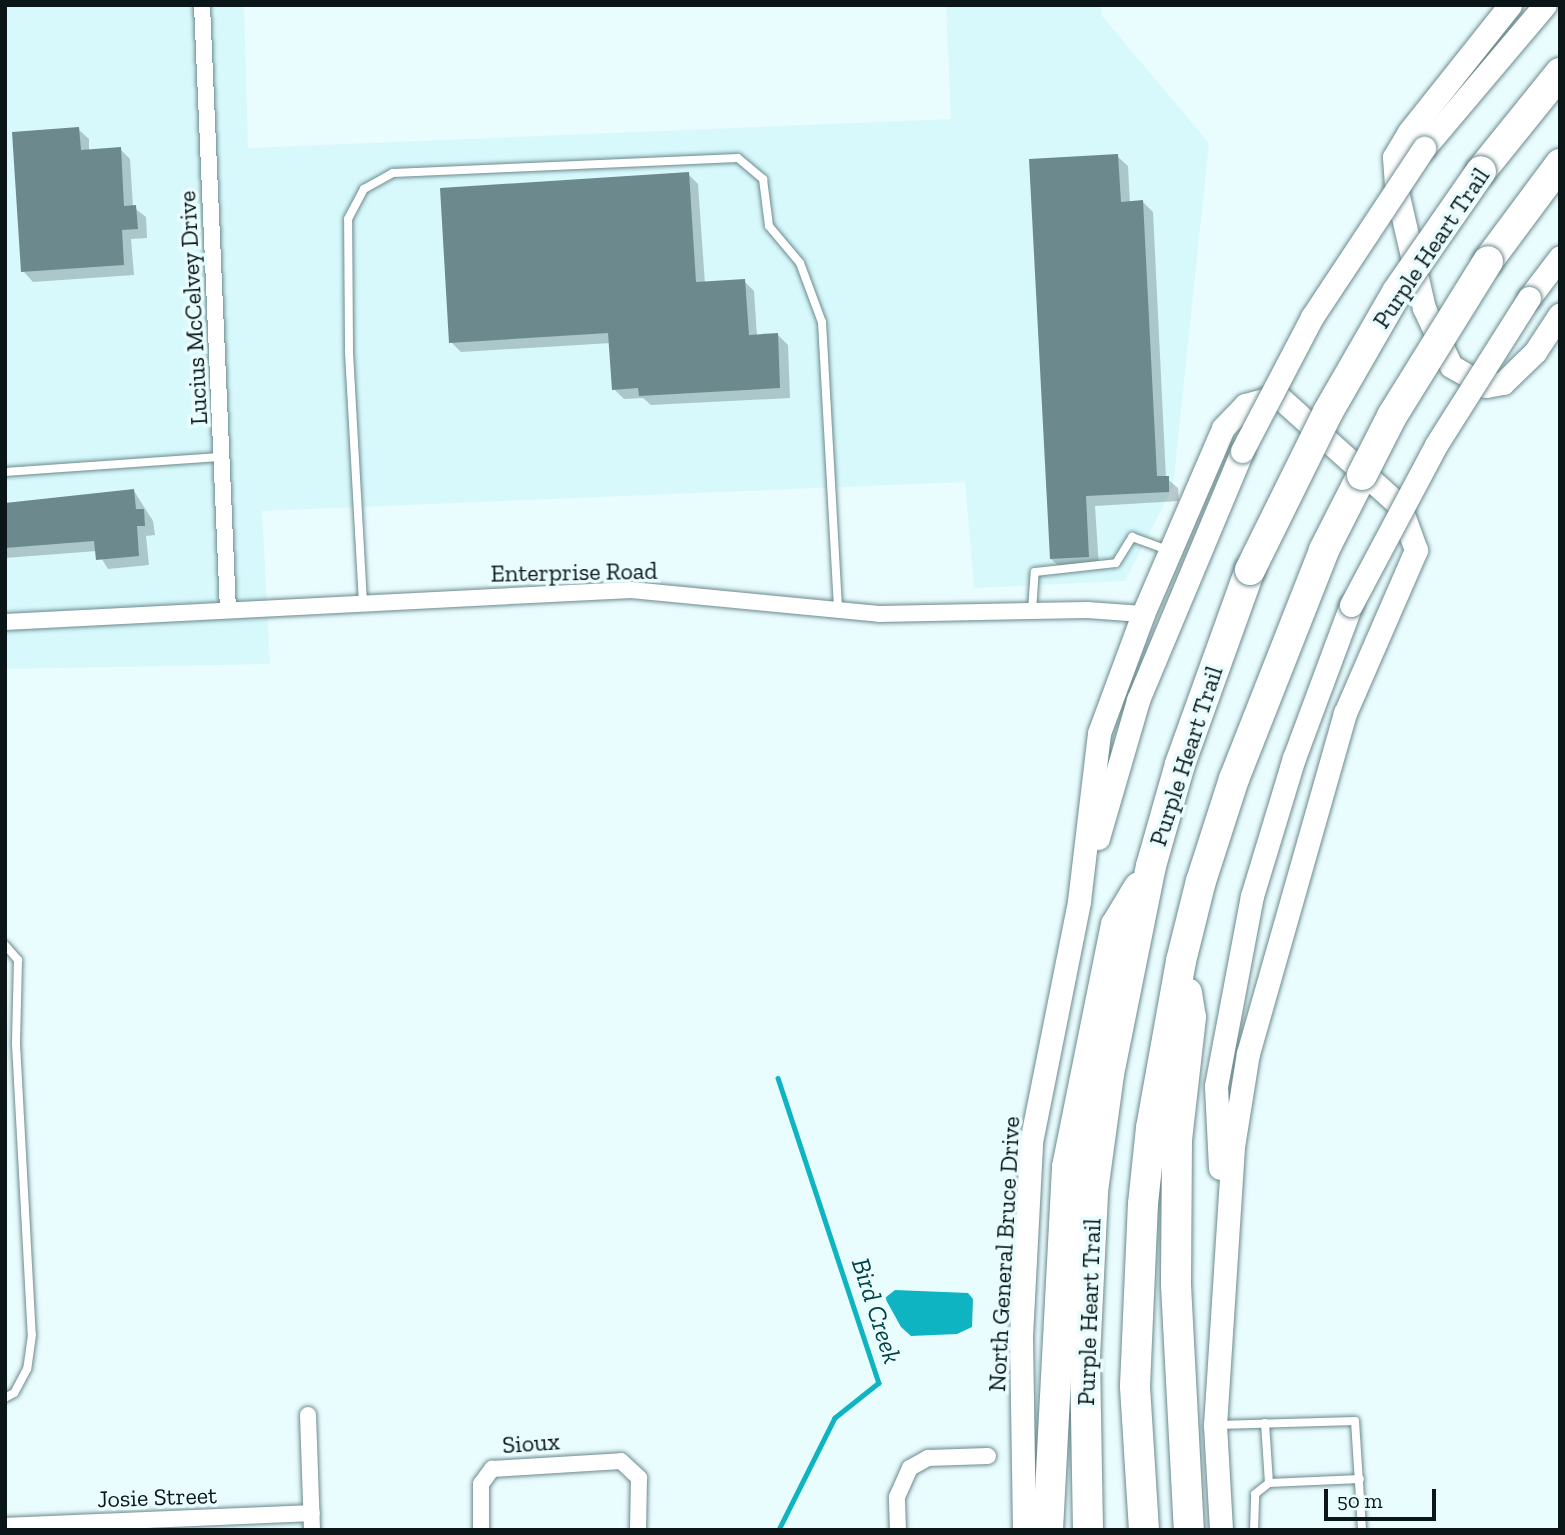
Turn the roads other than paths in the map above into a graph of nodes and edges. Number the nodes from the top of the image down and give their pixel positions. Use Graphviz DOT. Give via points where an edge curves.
graph roads {
  1 [pos="202,5"];
  2 [pos="1510,5"];
  3 [pos="1545,5"];
  4 [pos="1560,73"];
  5 [pos="1560,164"];
  6 [pos="1560,179"];
  7 [pos="1534,196"];
  8 [pos="1560,257"];
  9 [pos="1560,314"];
  10 [pos="222,457"];
  11 [pos="5,472"];
  12 [pos="1170,551"];
  13 [pos="363,603"];
  14 [pos="229,609"];
  15 [pos="838,610"];
  16 [pos="1032,611"];
  17 [pos="1143,614"];
  18 [pos="5,622"];
  19 [pos="1151,866"];
  20 [pos="1079,901"];
  21 [pos="5,946"];
  22 [pos="1181,961"];
  23 [pos="1225,1273"];
  24 [pos="5,1398"];
  25 [pos="308,1415"];
  26 [pos="1265,1423"];
  27 [pos="1215,1425"];
  28 [pos="988,1457"];
  29 [pos="1360,1479"];
  30 [pos="1269,1483"];
  31 [pos="312,1521"];
  32 [pos="5,1526"];
  33 [pos="898,1526"];
  34 [pos="57,1527"];
  35 [pos="481,1530"];
  36 [pos="638,1530"];
  37 [pos="1024,1530"];
  38 [pos="1048,1530"];
  39 [pos="1088,1530"];
  40 [pos="1144,1530"];
  41 [pos="1189,1530"];
  42 [pos="1221,1530"];
  43 [pos="1254,1530"];
  44 [pos="1362,1530"];
  1 -- 10 [label="street, Lucius McCelvey Drive"];
  2 -- 9 [label="main road" via="1409,132 1394,157 1396,187 1424,308 1451,366 1486,386 1503,383 1535,352"];
  3 -- 20 [label="main road, bridge" via="1424,148 1312,317 1242,451 1138,700"];
  4 -- 19 [label="highway, Purple Heart Trail, bridge" via="1481,171 1383,316 1328,412 1250,570 1180,764"];
  5 -- 7 [label="highway, Purple Heart Trail"];
  6 -- 7 [label="highway"];
  7 -- 22 [label="highway, Purple Heart Trail, bridge" via="1392,416 1324,550 1234,779"];
  8 -- 23 [label="main road, bridge" via="1436,445 1351,605 1294,758 1252,896 1216,1086"];
  10 -- 11 [label="lane"];
  10 -- 14 [label="street, Lucius McCelvey Drive"];
  12 -- 16 [label="lane" via="1132,537 1116,563 1035,572"];
  12 -- 17 [label="main road"];
  12 -- 23 [label="main road" via="1223,428 1245,405 1278,396 1401,506 1416,550 1345,713 1248,1053 1233,1147"];
  13 -- 14 [label="street, Enterprise Road"];
  13 -- 15 [label="street, Enterprise Road" via="631,590"];
  13 -- 15 [label="lane" via="349,349 348,219 364,189 393,173 738,158 763,179 769,226 800,263 822,322"];
  14 -- 18 [label="street, Enterprise Road"];
  15 -- 16 [label="street, Enterprise Road" via="878,614"];
  16 -- 17 [label="street, Enterprise Road"];
  17 -- 20 [label="main road" via="1100,733"];
  19 -- 38 [label="highway" via="1116,925 1067,1167"];
  19 -- 39 [label="highway, Purple Heart Trail" via="1109,1074 1093,1191 1086,1357"];
  20 -- 37 [label="main road, North General Bruce Drive" via="1031,1142 1021,1336"];
  21 -- 24 [label="lane" via="18,960 16,1044 32,1335 27,1369 14,1393"];
  22 -- 40 [label="highway, Purple Heart Trail" via="1151,1128 1143,1205 1135,1386"];
  22 -- 41 [label="highway" via="1191,1017 1177,1140 1176,1285"];
  23 -- 27 [label="main road"];
  25 -- 31 [label="street"];
  26 -- 27 [label="lane"];
  26 -- 29 [label="lane" via="1355,1421"];
  26 -- 30 [label="lane"];
  27 -- 42 [label="main road"];
  28 -- 33 [label="street" via="928,1458 910,1468 897,1497"];
  29 -- 30 [label="lane"];
  29 -- 44 [label="lane"];
  30 -- 43 [label="lane" via="1255,1494"];
  31 -- 34 [label="street, Josie Street"];
  32 -- 34 [label="street, Josie Street"];
  35 -- 36 [label="street, Sioux" via="481,1484 492,1469 621,1461 636,1471"];
}
